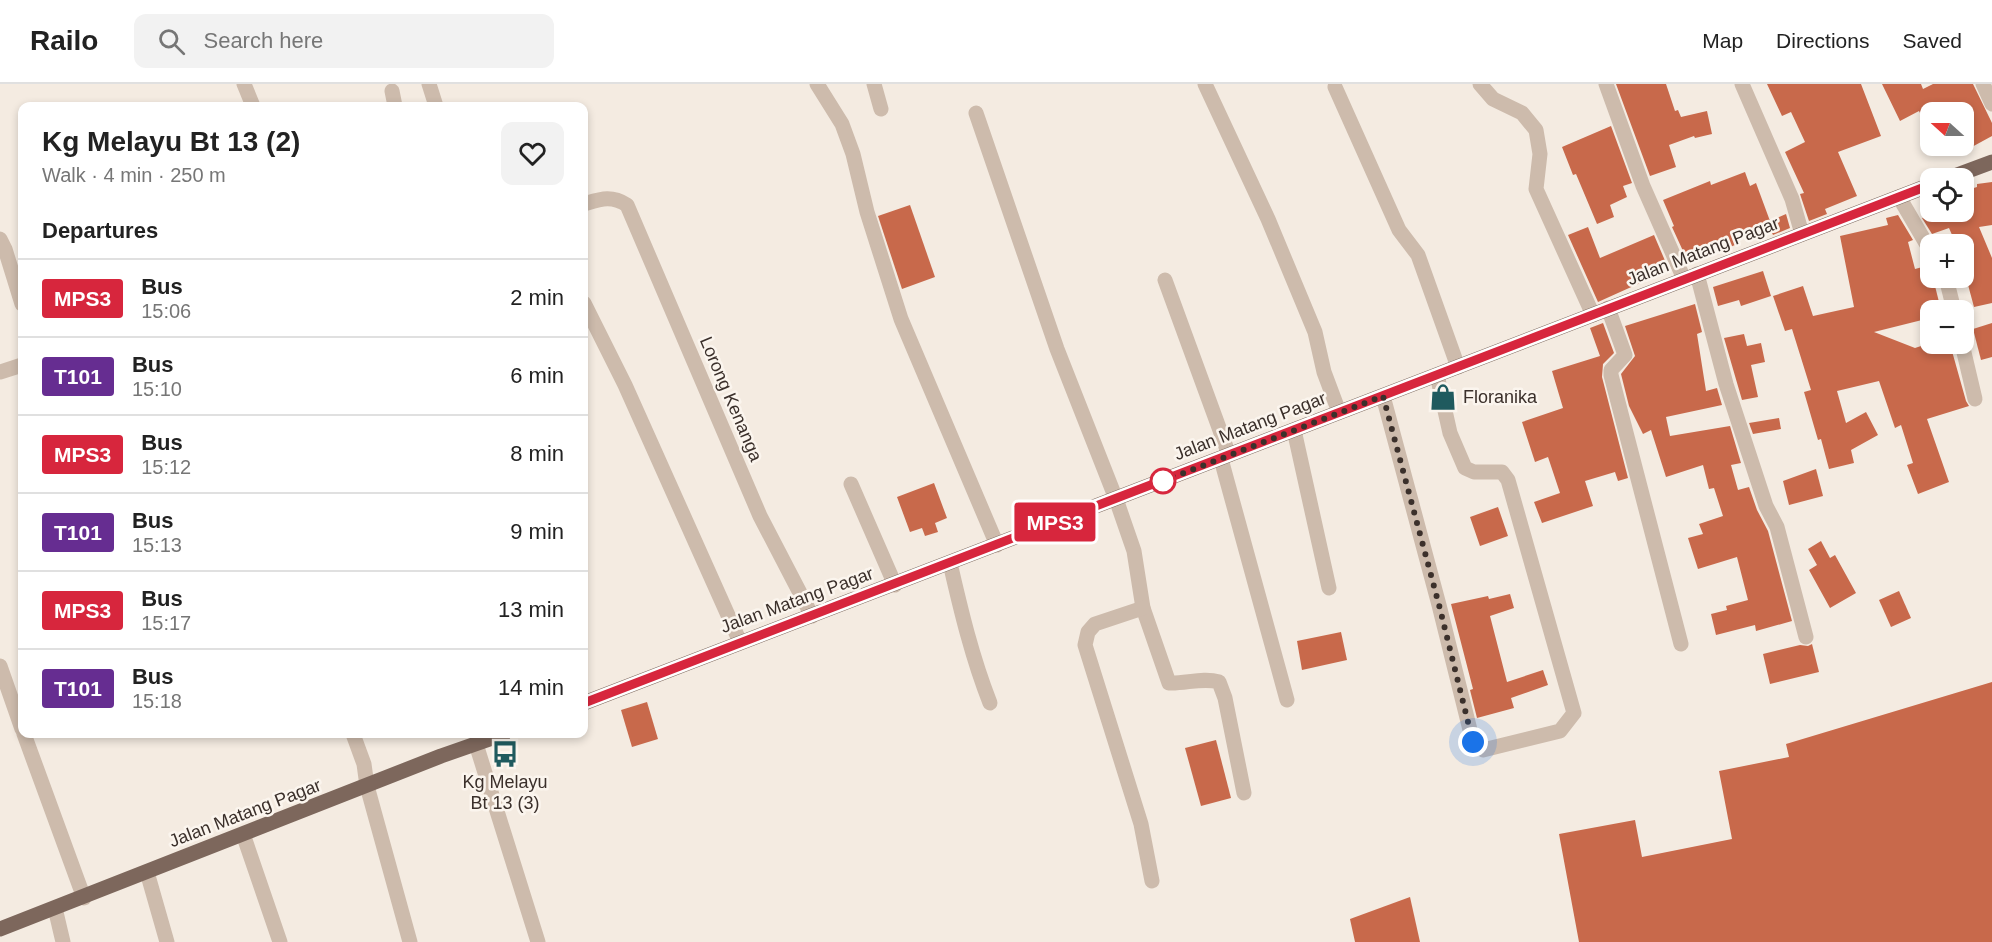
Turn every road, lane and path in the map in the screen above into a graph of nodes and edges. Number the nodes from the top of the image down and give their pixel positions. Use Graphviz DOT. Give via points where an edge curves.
graph roads {
  1 [pos="244,84"];
  2 [pos="429,84"];
  3 [pos="817,84"];
  4 [pos="874,84"];
  5 [pos="1205,84"];
  6 [pos="1480,84"];
  7 [pos="1606,84"];
  8 [pos="1742,84"];
  9 [pos="1983,84"];
  10 [pos="1335,87"];
  11 [pos="392,91"];
  12 [pos="251,102"];
  13 [pos="394,102"];
  14 [pos="435,102"];
  15 [pos="1992,104"];
  16 [pos="881,109"];
  17 [pos="976,113"];
  18 [pos="1992,162"];
  19 [pos="1974,169"];
  20 [pos="1920,189"];
  21 [pos="1899,197"];
  22 [pos="588,203"];
  23 [pos="1802,234"];
  24 [pos="1921,234"];
  25 [pos="0,239"];
  26 [pos="1691,277"];
  27 [pos="1166,280"];
  28 [pos="18,291"];
  29 [pos="1608,308"];
  30 [pos="588,311"];
  31 [pos="1593,315"];
  32 [pos="1964,354"];
  33 [pos="18,366"];
  34 [pos="1458,367"];
  35 [pos="0,372"];
  36 [pos="1437,375"];
  37 [pos="1383,396"];
  38 [pos="1975,399"];
  39 [pos="1339,412"];
  40 [pos="1294,430"];
  41 [pos="1225,457"];
  42 [pos="851,483"];
  43 [pos="1116,499"];
  44 [pos="997,545"];
  45 [pos="950,563"];
  46 [pos="895,585"];
  47 [pos="1329,588"];
  48 [pos="1143,608"];
  49 [pos="812,616"];
  50 [pos="1806,637"];
  51 [pos="740,642"];
  52 [pos="1681,645"];
  53 [pos="0,666"];
  54 [pos="1287,700"];
  55 [pos="588,701"];
  56 [pos="990,703"];
  57 [pos="18,718"];
  58 [pos="25,738"];
  59 [pos="354,738"];
  60 [pos="489,738"];
  61 [pos="476,744"];
  62 [pos="367,786"];
  63 [pos="1244,793"];
  64 [pos="243,834"];
  65 [pos="147,872"];
  66 [pos="1152,881"];
  67 [pos="84,898"];
  68 [pos="55,908"];
  69 [pos="0,929"];
  70 [pos="63,942"];
  71 [pos="167,942"];
  72 [pos="280,942"];
  73 [pos="410,942"];
  74 [pos="538,942"];
  1 -- 12 [label="street"];
  2 -- 14 [label="street"];
  3 -- 44 [label="street" via="842,124 901,319"];
  4 -- 16 [label="street"];
  5 -- 39 [label="street" via="1315,332"];
  6 -- 31 [label="street" via="1493,99 1522,113 1536,130 1540,154 1536,189"];
  7 -- 26 [label="street" via="1642,186"];
  8 -- 23 [label="street" via="1792,199"];
  9 -- 15 [label="street"];
  10 -- 34 [label="street" via="1399,230 1418,255"];
  11 -- 13 [label="street"];
  17 -- 43 [label="street" via="1057,349"];
  18 -- 19 [label="main road"];
  20 -- 21 [label="main road, Jalan Matang Pagar"];
  21 -- 23 [label="main road, Jalan Matang Pagar"];
  21 -- 24 [label="street"];
  22 -- 49 [label="street, Lorong Kenanga" via="606,197 627,205 760,516"];
  23 -- 26 [label="main road, Jalan Matang Pagar"];
  25 -- 28 [label="street"];
  26 -- 29 [label="main road, Jalan Matang Pagar"];
  26 -- 50 [label="street" via="1766,506 1778,527"];
  27 -- 41 [label="street"];
  29 -- 31 [label="main road, Jalan Matang Pagar"];
  29 -- 52 [label="street" via="1625,355 1611,375"];
  30 -- 51 [label="street"];
  31 -- 34 [label="main road, Jalan Matang Pagar"];
  32 -- 38 [label="street"];
  33 -- 35 [label="street"];
  34 -- 36 [label="main road, Jalan Matang Pagar"];
  36 -- 37 [label="main road, Jalan Matang Pagar"];
  36 -- 37 [label="street" via="1450,433 1465,468 1474,472 1502,472 1508,480 1574,713 1560,731 1483,750 1473,742"];
  37 -- 39 [label="main road, Jalan Matang Pagar"];
  39 -- 40 [label="main road, Jalan Matang Pagar"];
  40 -- 41 [label="main road, Jalan Matang Pagar"];
  40 -- 47 [label="street"];
  41 -- 43 [label="main road, Jalan Matang Pagar"];
  41 -- 54 [label="street"];
  42 -- 46 [label="street"];
  43 -- 44 [label="main road, Jalan Matang Pagar"];
  43 -- 48 [label="street" via="1134,551"];
  44 -- 45 [label="main road, Jalan Matang Pagar"];
  45 -- 46 [label="main road, Jalan Matang Pagar"];
  45 -- 56 [label="street" via="965,630"];
  46 -- 49 [label="main road, Jalan Matang Pagar"];
  48 -- 63 [label="street" via="1169,683 1210,679 1219,682"];
  48 -- 66 [label="street" via="1095,624 1085,645 1141,824"];
  49 -- 51 [label="main road, Jalan Matang Pagar"];
  51 -- 55 [label="main road, Jalan Matang Pagar"];
  53 -- 57 [label="street"];
  58 -- 67 [label="street"];
  59 -- 62 [label="street"];
  60 -- 61 [label="main road, Jalan Matang Pagar"];
  61 -- 62 [label="main road, Jalan Matang Pagar"];
  61 -- 74 [label="street"];
  62 -- 64 [label="main road, Jalan Matang Pagar"];
  62 -- 73 [label="street"];
  64 -- 65 [label="main road, Jalan Matang Pagar"];
  64 -- 72 [label="street"];
  65 -- 67 [label="main road, Jalan Matang Pagar"];
  65 -- 71 [label="street"];
  67 -- 68 [label="main road, Jalan Matang Pagar"];
  68 -- 69 [label="main road, Jalan Matang Pagar"];
  68 -- 70 [label="street"];
}
